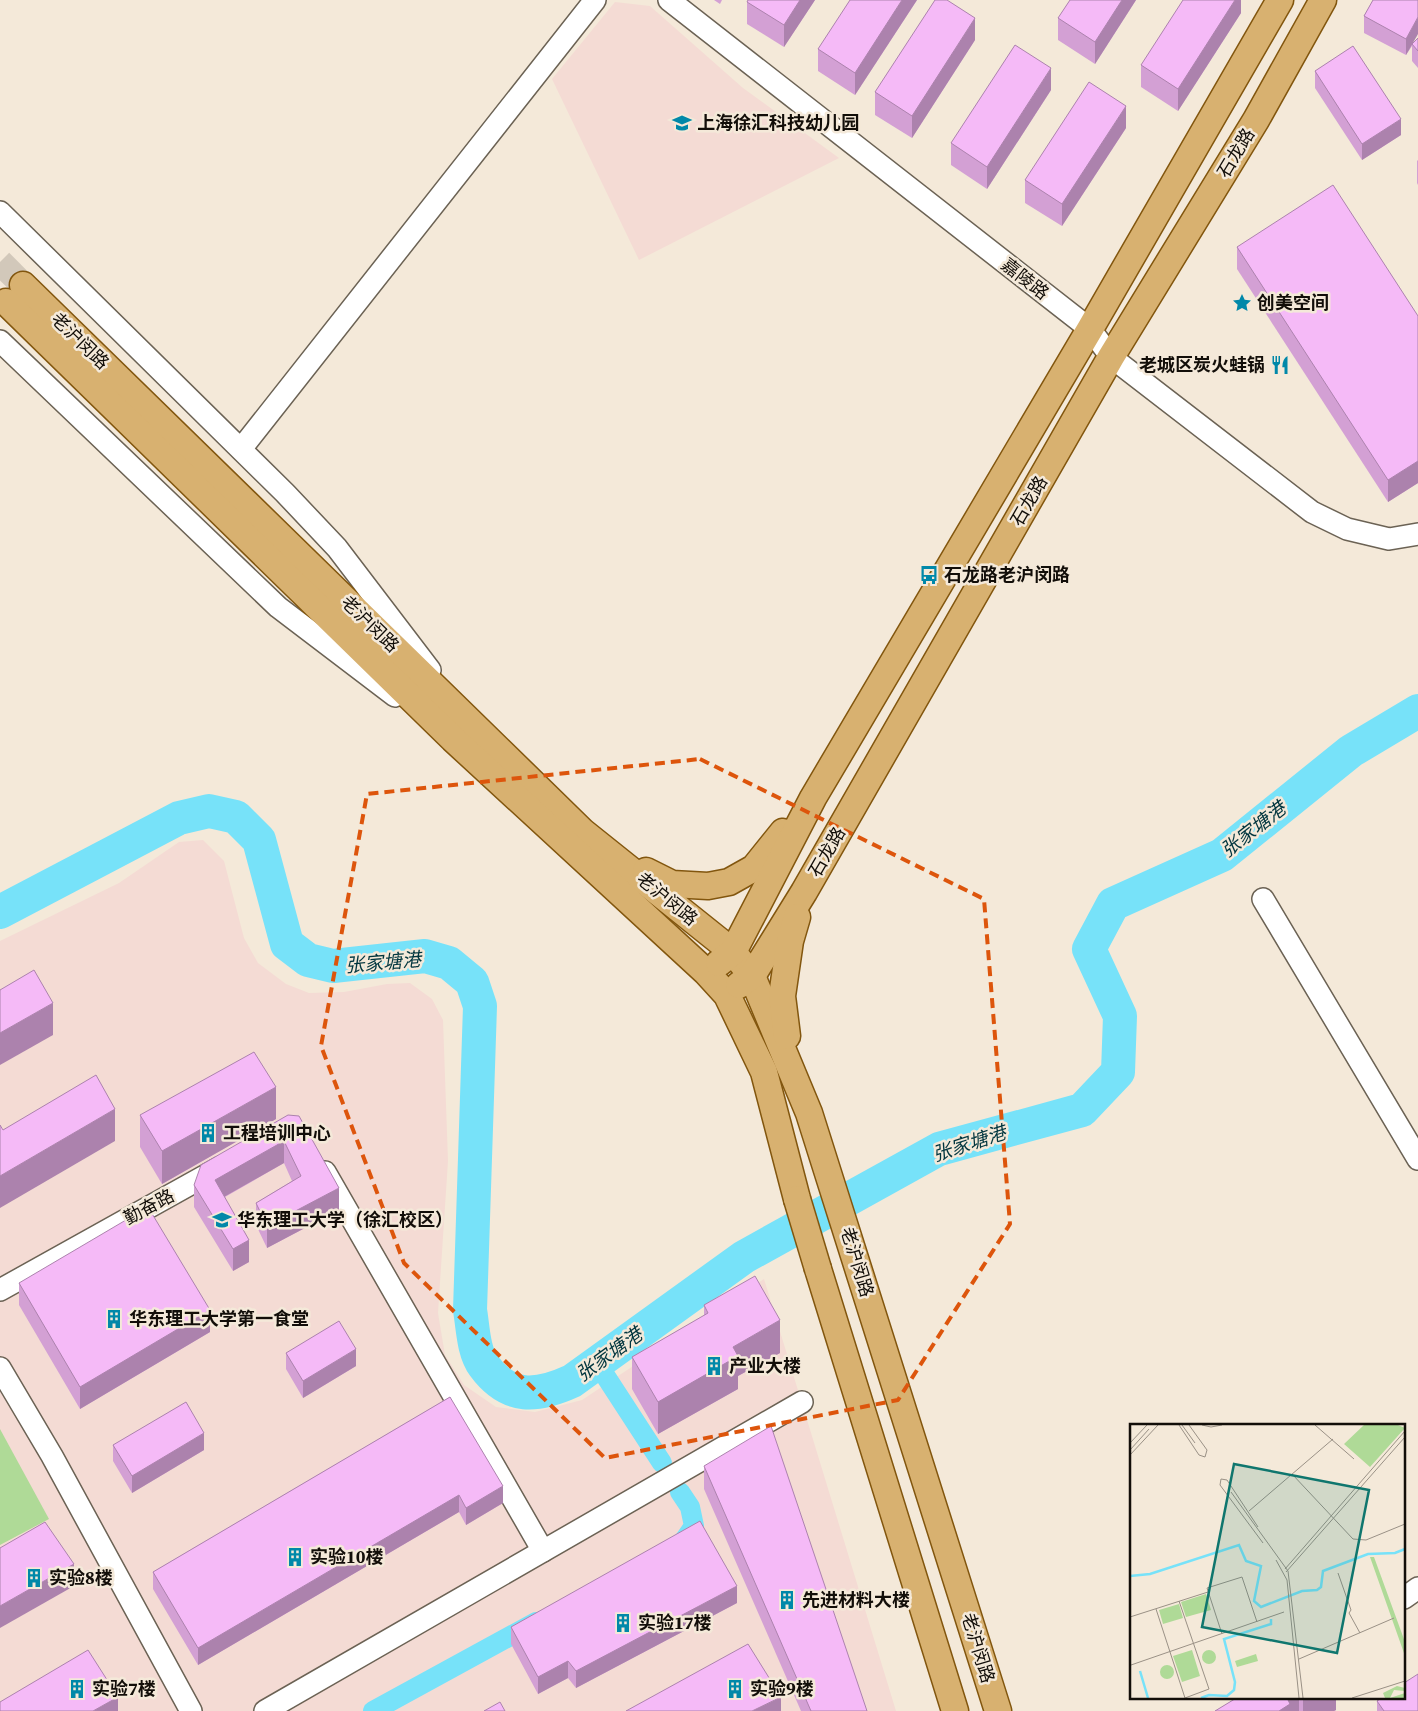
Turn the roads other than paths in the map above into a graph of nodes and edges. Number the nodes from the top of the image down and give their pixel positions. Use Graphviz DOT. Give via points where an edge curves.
graph roads {
  1 [pos="595,0"];
  2 [pos="669,0"];
  3 [pos="1280,0"];
  4 [pos="1323,0"];
  5 [pos="0,212"];
  6 [pos="15,293"];
  7 [pos="1090,329"];
  8 [pos="0,341"];
  9 [pos="1111,357"];
  10 [pos="241,450"];
  11 [pos="1418,534"];
  12 [pos="461,730"];
  13 [pos="813,798"];
  14 [pos="583,832"];
  15 [pos="804,892"];
  16 [pos="1263,900"];
  17 [pos="733,952"];
  18 [pos="706,972"];
  19 [pos="752,976"];
  20 [pos="727,995"];
  21 [pos="789,1064"];
  22 [pos="237,1158"];
  23 [pos="317,1158"];
  24 [pos="1418,1159"];
  25 [pos="0,1290"];
  26 [pos="0,1368"];
  27 [pos="802,1402"];
  28 [pos="543,1551"];
  29 [pos="1418,1588"];
  30 [pos="1406,1597"];
  31 [pos="191,1711"];
  32 [pos="265,1711"];
  33 [pos="955,1711"];
  34 [pos="998,1711"];
  1 -- 10 [label="street"];
  2 -- 7 [label="street, 嘉陵路"];
  3 -- 7 [label="main road, 石龙路"];
  4 -- 9 [label="main road, 石龙路" via="1256,120"];
  5 -- 10 [label="street"];
  6 -- 12 [label="main road, 老沪闵路"];
  7 -- 9 [label="street, 嘉陵路"];
  7 -- 13 [label="main road, 石龙路"];
  8 -- 12 [label="street" via="278,608"];
  9 -- 11 [label="street, 嘉陵路" via="1312,512 1347,529 1389,539"];
  9 -- 15 [label="main road, 石龙路"];
  10 -- 12 [label="street" via="337,548"];
  12 -- 14 [label="main road, 老沪闵路"];
  12 -- 18 [label="main road, 老沪闵路"];
  13 -- 14 [label="main road" via="754,868 729,882 708,886 672,884"];
  13 -- 17 [label="main road, 石龙路"];
  14 -- 17 [label="main road, 老沪闵路"];
  15 -- 19 [label="main road, 石龙路"];
  15 -- 21 [label="main road" via="790,941 782,996"];
  16 -- 24 [label="street"];
  17 -- 18 [label="main road, 石龙路"];
  17 -- 19 [label="main road, 老沪闵路"];
  18 -- 20 [label="main road, 老沪闵路"];
  19 -- 20 [label="main road, 石龙路"];
  19 -- 21 [label="main road, 老沪闵路"];
  20 -- 33 [label="main road, 老沪闵路, bridge" via="764,1072 818,1269"];
  21 -- 34 [label="main road, 老沪闵路" via="854,1251"];
  22 -- 25 [label="street, 勤奋路"];
  23 -- 28 [label="street"];
  26 -- 31 [label="street" via="52,1456"];
  27 -- 28 [label="street"];
  28 -- 32 [label="street"];
  29 -- 30 [label="street"];
}
